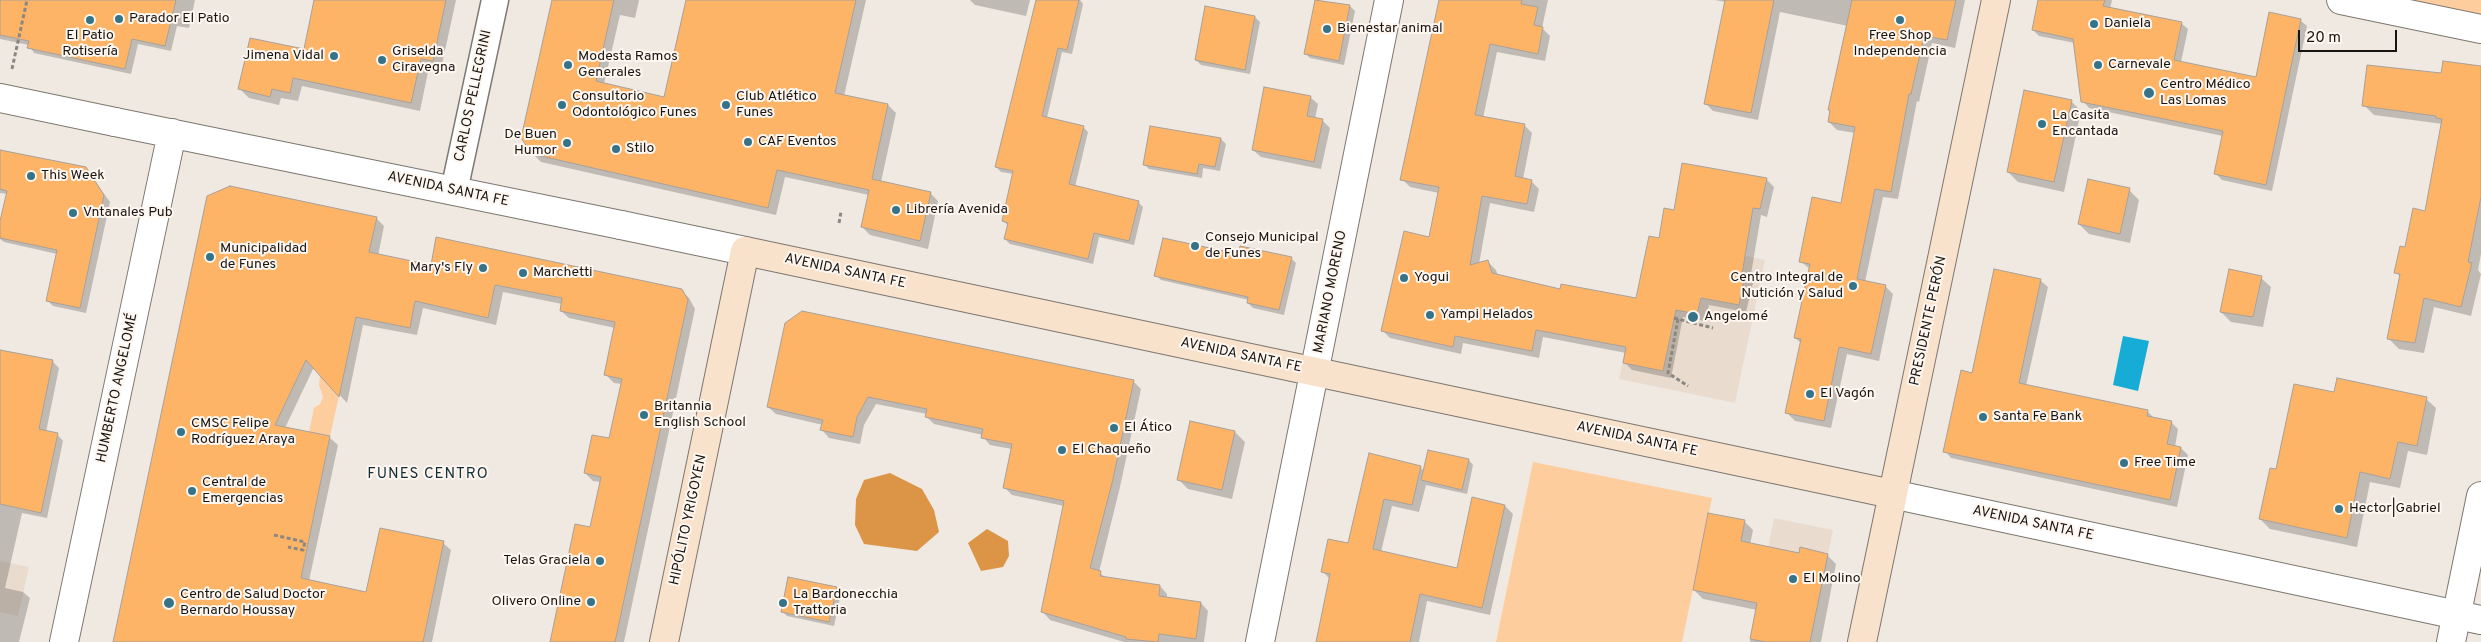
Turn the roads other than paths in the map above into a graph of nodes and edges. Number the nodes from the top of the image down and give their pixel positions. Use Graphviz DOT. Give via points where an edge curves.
graph roads {
  1 [pos="495,0"];
  2 [pos="1389,0"];
  3 [pos="1996,0"];
  4 [pos="2341,0"];
  5 [pos="2481,29"];
  6 [pos="3,99"];
  7 [pos="172,134"];
  8 [pos="454,191"];
  9 [pos="745,251"];
  10 [pos="1315,372"];
  11 [pos="1892,494"];
  12 [pos="2481,496"];
  13 [pos="2469,617"];
  14 [pos="64,642"];
  15 [pos="664,642"];
  16 [pos="1260,642"];
  17 [pos="1862,642"];
  18 [pos="2451,642"];
  1 -- 8 [label="street, CARLOS PELLEGRINI"];
  2 -- 10 [label="street, MARIANO MORENO"];
  3 -- 11 [label="main road, PRESIDENTE PERÓN"];
  4 -- 5 [label="street"];
  6 -- 7 [label="street, AVENIDA SANTA FE"];
  7 -- 8 [label="street, AVENIDA SANTA FE"];
  7 -- 14 [label="street, HUMBERTO ANGELOMÉ"];
  8 -- 9 [label="street, AVENIDA SANTA FE"];
  9 -- 10 [label="main road, AVENIDA SANTA FE"];
  9 -- 15 [label="main road, HIPÓLITO YRIGOYEN"];
  10 -- 11 [label="main road, AVENIDA SANTA FE"];
  10 -- 16 [label="street, MARIANO MORENO"];
  11 -- 13 [label="street, AVENIDA SANTA FE"];
  11 -- 17 [label="main road, PRESIDENTE PERÓN"];
  12 -- 13 [label="street"];
  13 -- 18 [label="street"];
}
